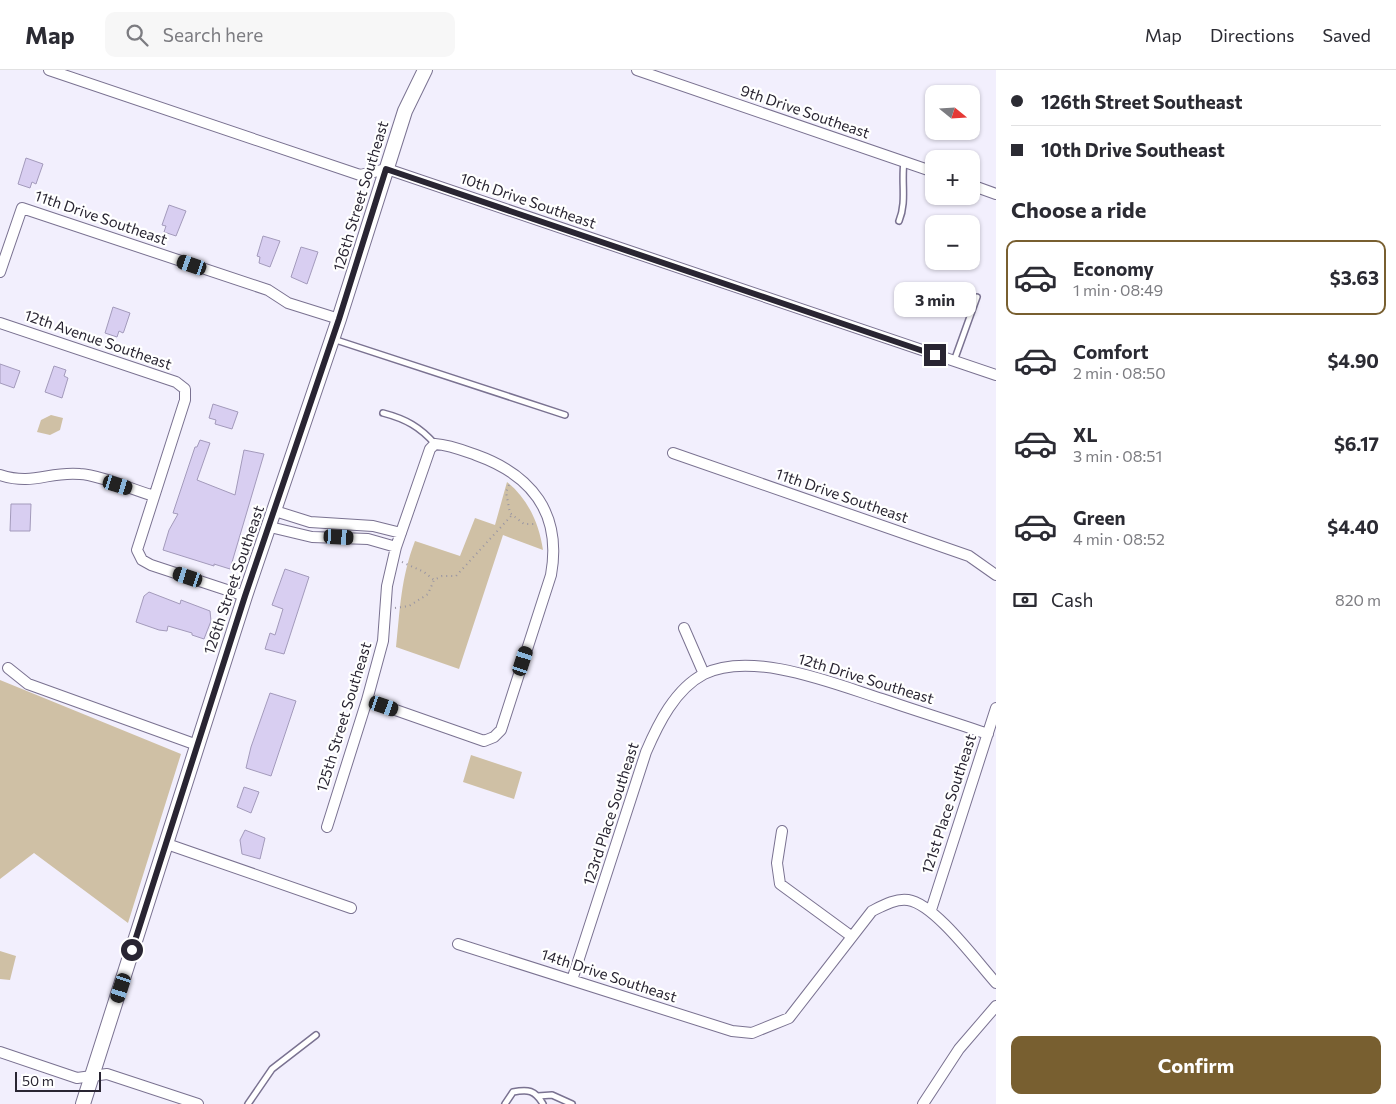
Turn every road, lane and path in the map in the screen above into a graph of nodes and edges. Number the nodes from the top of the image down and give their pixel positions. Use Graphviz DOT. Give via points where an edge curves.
graph roads {
  1 [pos="49,70"];
  2 [pos="425,70"];
  3 [pos="637,70"];
  4 [pos="904,162"];
  5 [pos="386,169"];
  6 [pos="925,169"];
  7 [pos="980,188"];
  8 [pos="996,194"];
  9 [pos="899,221"];
  10 [pos="0,272"];
  11 [pos="977,297"];
  12 [pos="339,319"];
  13 [pos="0,323"];
  14 [pos="332,339"];
  15 [pos="954,361"];
  16 [pos="996,376"];
  17 [pos="384,413"];
  18 [pos="564,415"];
  19 [pos="435,444"];
  20 [pos="673,453"];
  21 [pos="515,474"];
  22 [pos="0,475"];
  23 [pos="154,496"];
  24 [pos="275,511"];
  25 [pos="512,515"];
  26 [pos="549,522"];
  27 [pos="270,527"];
  28 [pos="401,533"];
  29 [pos="396,547"];
  30 [pos="393,559"];
  31 [pos="996,575"];
  32 [pos="434,580"];
  33 [pos="245,596"];
  34 [pos="385,609"];
  35 [pos="684,628"];
  36 [pos="8,668"];
  37 [pos="704,674"];
  38 [pos="367,700"];
  39 [pos="996,708"];
  40 [pos="988,734"];
  41 [pos="197,745"];
  42 [pos="327,827"];
  43 [pos="782,832"];
  44 [pos="167,844"];
  45 [pos="352,908"];
  46 [pos="931,910"];
  47 [pos="851,936"];
  48 [pos="458,944"];
  49 [pos="572,980"];
  50 [pos="996,983"];
  51 [pos="996,1006"];
  52 [pos="316,1035"];
  53 [pos="0,1052"];
  54 [pos="93,1076"];
  55 [pos="538,1096"];
  56 [pos="83,1104"];
  57 [pos="198,1104"];
  58 [pos="248,1104"];
  59 [pos="505,1104"];
  60 [pos="543,1104"];
  61 [pos="572,1104"];
  62 [pos="924,1104"];
  1 -- 5 [label="street" via="360,175"];
  2 -- 5 [label="street, 126th Street Southeast" via="404,112"];
  3 -- 4 [label="street, 9th Drive Southeast"];
  4 -- 6 [label="street, 9th Drive Southeast"];
  4 -- 9 [label="lane" via="904,211"];
  5 -- 12 [label="street, 126th Street Southeast"];
  5 -- 15 [label="street, 10th Drive Southeast"];
  7 -- 8 [label="street"];
  10 -- 12 [label="street, 11th Drive Southeast" via="22,208 268,290 288,303"];
  11 -- 15 [label="lane"];
  12 -- 14 [label="street, 126th Street Southeast"];
  13 -- 23 [label="street, 12th Avenue Southeast" via="176,382 185,389 185,400"];
  14 -- 18 [label="lane"];
  14 -- 24 [label="street, 126th Street Southeast"];
  15 -- 16 [label="street, 10th Drive Southeast"];
  17 -- 19 [label="lane" via="404,418 423,429"];
  19 -- 21 [label="street" via="447,445 498,463"];
  19 -- 28 [label="street, 125th Street Southeast" via="426,457"];
  20 -- 31 [label="street, 11th Drive Southeast" via="969,556"];
  21 -- 25 [label="path" via="506,492"];
  21 -- 26 [label="street" via="535,494 548,514"];
  22 -- 23 [label="street" via="28,481 62,473 82,474"];
  23 -- 33 [label="street" via="136,550 142,560"];
  24 -- 27 [label="street, 126th Street Southeast"];
  24 -- 28 [label="street" via="310,522 373,526"];
  25 -- 26 [label="path" via="524,524"];
  25 -- 32 [label="path" via="456,576 442,576"];
  26 -- 38 [label="street" via="554,559 551,575 500,730 494,737 484,741"];
  27 -- 29 [label="street" via="312,537 368,539"];
  27 -- 33 [label="street, 126th Street Southeast"];
  28 -- 29 [label="street, 125th Street Southeast"];
  29 -- 30 [label="street, 125th Street Southeast"];
  30 -- 32 [label="path" via="417,568"];
  30 -- 34 [label="street, 125th Street Southeast"];
  32 -- 34 [label="path" via="428,594 409,606"];
  33 -- 41 [label="street, 126th Street Southeast"];
  34 -- 38 [label="street, 125th Street Southeast" via="383,641"];
  35 -- 37 [label="street"];
  36 -- 41 [label="street" via="28,684"];
  37 -- 40 [label="street, 12th Drive Southeast" via="744,667 789,670"];
  37 -- 49 [label="street, 123rd Place Southeast" via="675,700 656,728"];
  38 -- 42 [label="street, 125th Street Southeast"];
  39 -- 40 [label="street, 121st Place Southeast"];
  40 -- 46 [label="street, 121st Place Southeast"];
  41 -- 44 [label="street, 126th Street Southeast"];
  43 -- 47 [label="street" via="777,863 780,884"];
  44 -- 45 [label="street"];
  44 -- 54 [label="street, 126th Street Southeast"];
  46 -- 47 [label="street" via="908,900 890,903 872,911"];
  46 -- 50 [label="street"];
  47 -- 49 [label="street, 14th Drive Southeast" via="789,1018 752,1033 732,1031"];
  48 -- 49 [label="street, 14th Drive Southeast"];
  51 -- 62 [label="street" via="959,1049"];
  52 -- 58 [label="lane" via="272,1069"];
  53 -- 54 [label="street" via="77,1078"];
  54 -- 56 [label="street, 126th Street Southeast"];
  54 -- 57 [label="street" via="107,1074"];
  55 -- 59 [label="lane" via="527,1089 513,1092"];
  55 -- 60 [label="lane"];
  55 -- 61 [label="lane" via="552,1095"];
}
